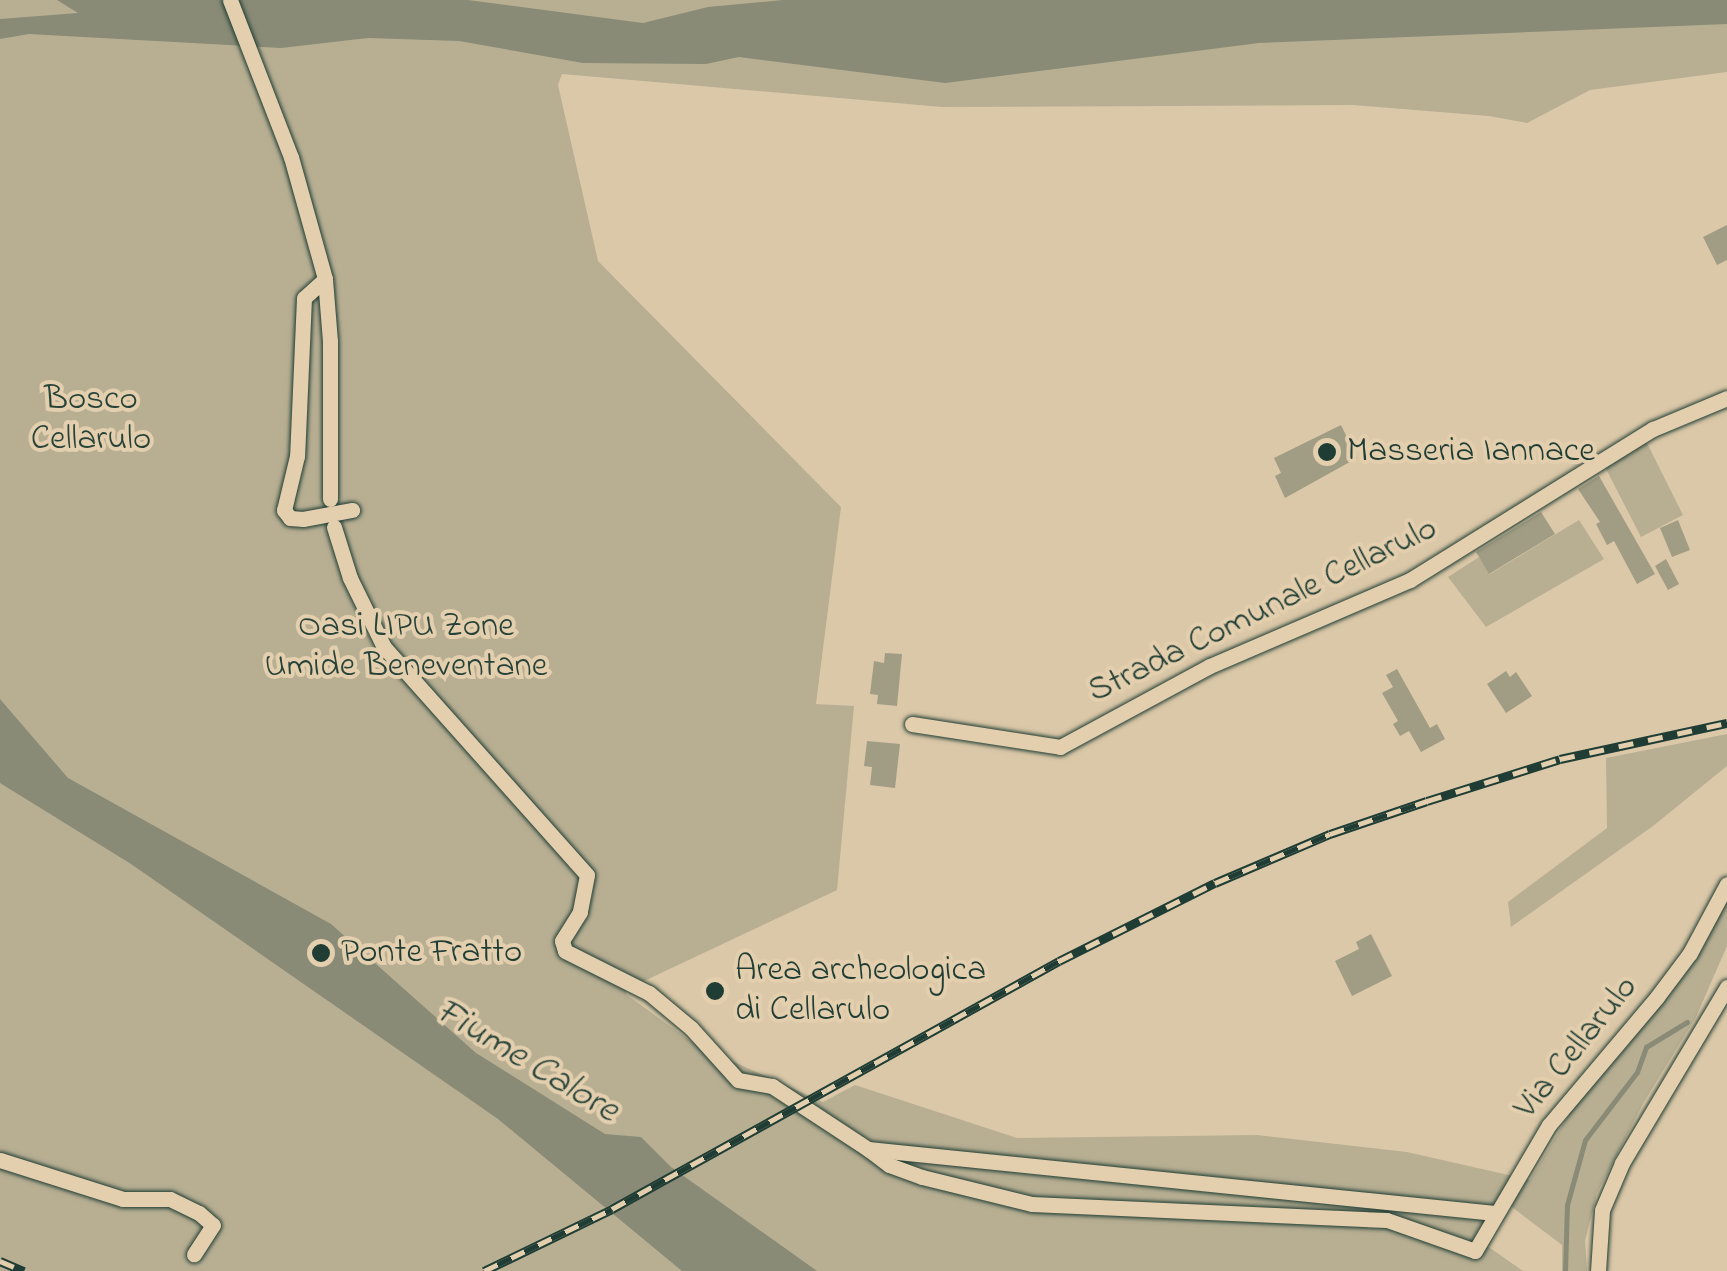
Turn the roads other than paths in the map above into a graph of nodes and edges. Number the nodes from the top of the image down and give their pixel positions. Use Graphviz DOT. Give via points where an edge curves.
graph roads {
  1 [pos="230,0"];
  2 [pos="325,279"];
  3 [pos="1727,398"];
  4 [pos="330,499"];
  5 [pos="352,510"];
  6 [pos="334,527"];
  7 [pos="912,724"];
  8 [pos="1727,884"];
  9 [pos="1727,987"];
  10 [pos="868,1149"];
  11 [pos="0,1160"];
  12 [pos="1495,1213"];
  13 [pos="194,1254"];
  14 [pos="1598,1271"];
  1 -- 2 [label="street" via="291,157"];
  2 -- 4 [label="street"];
  2 -- 5 [label="street" via="304,298 297,456 284,510 303,519"];
  3 -- 7 [label="street, Strada Comunale Cellarulo" via="1652,429 1410,580 1210,666 1060,747"];
  6 -- 10 [label="street" via="350,578 384,646 588,875 564,951 649,993 738,1080 772,1086"];
  8 -- 12 [label="street, Via Cellarulo" via="1690,953 1549,1124"];
  9 -- 14 [label="street" via="1622,1163 1602,1210"];
  10 -- 12 [label="street"];
  10 -- 12 [label="street, Via Cellarulo" via="922,1177 1032,1204 1387,1220 1474,1250"];
  11 -- 13 [label="street" via="123,1199 170,1199 199,1213 213,1225"];
}
